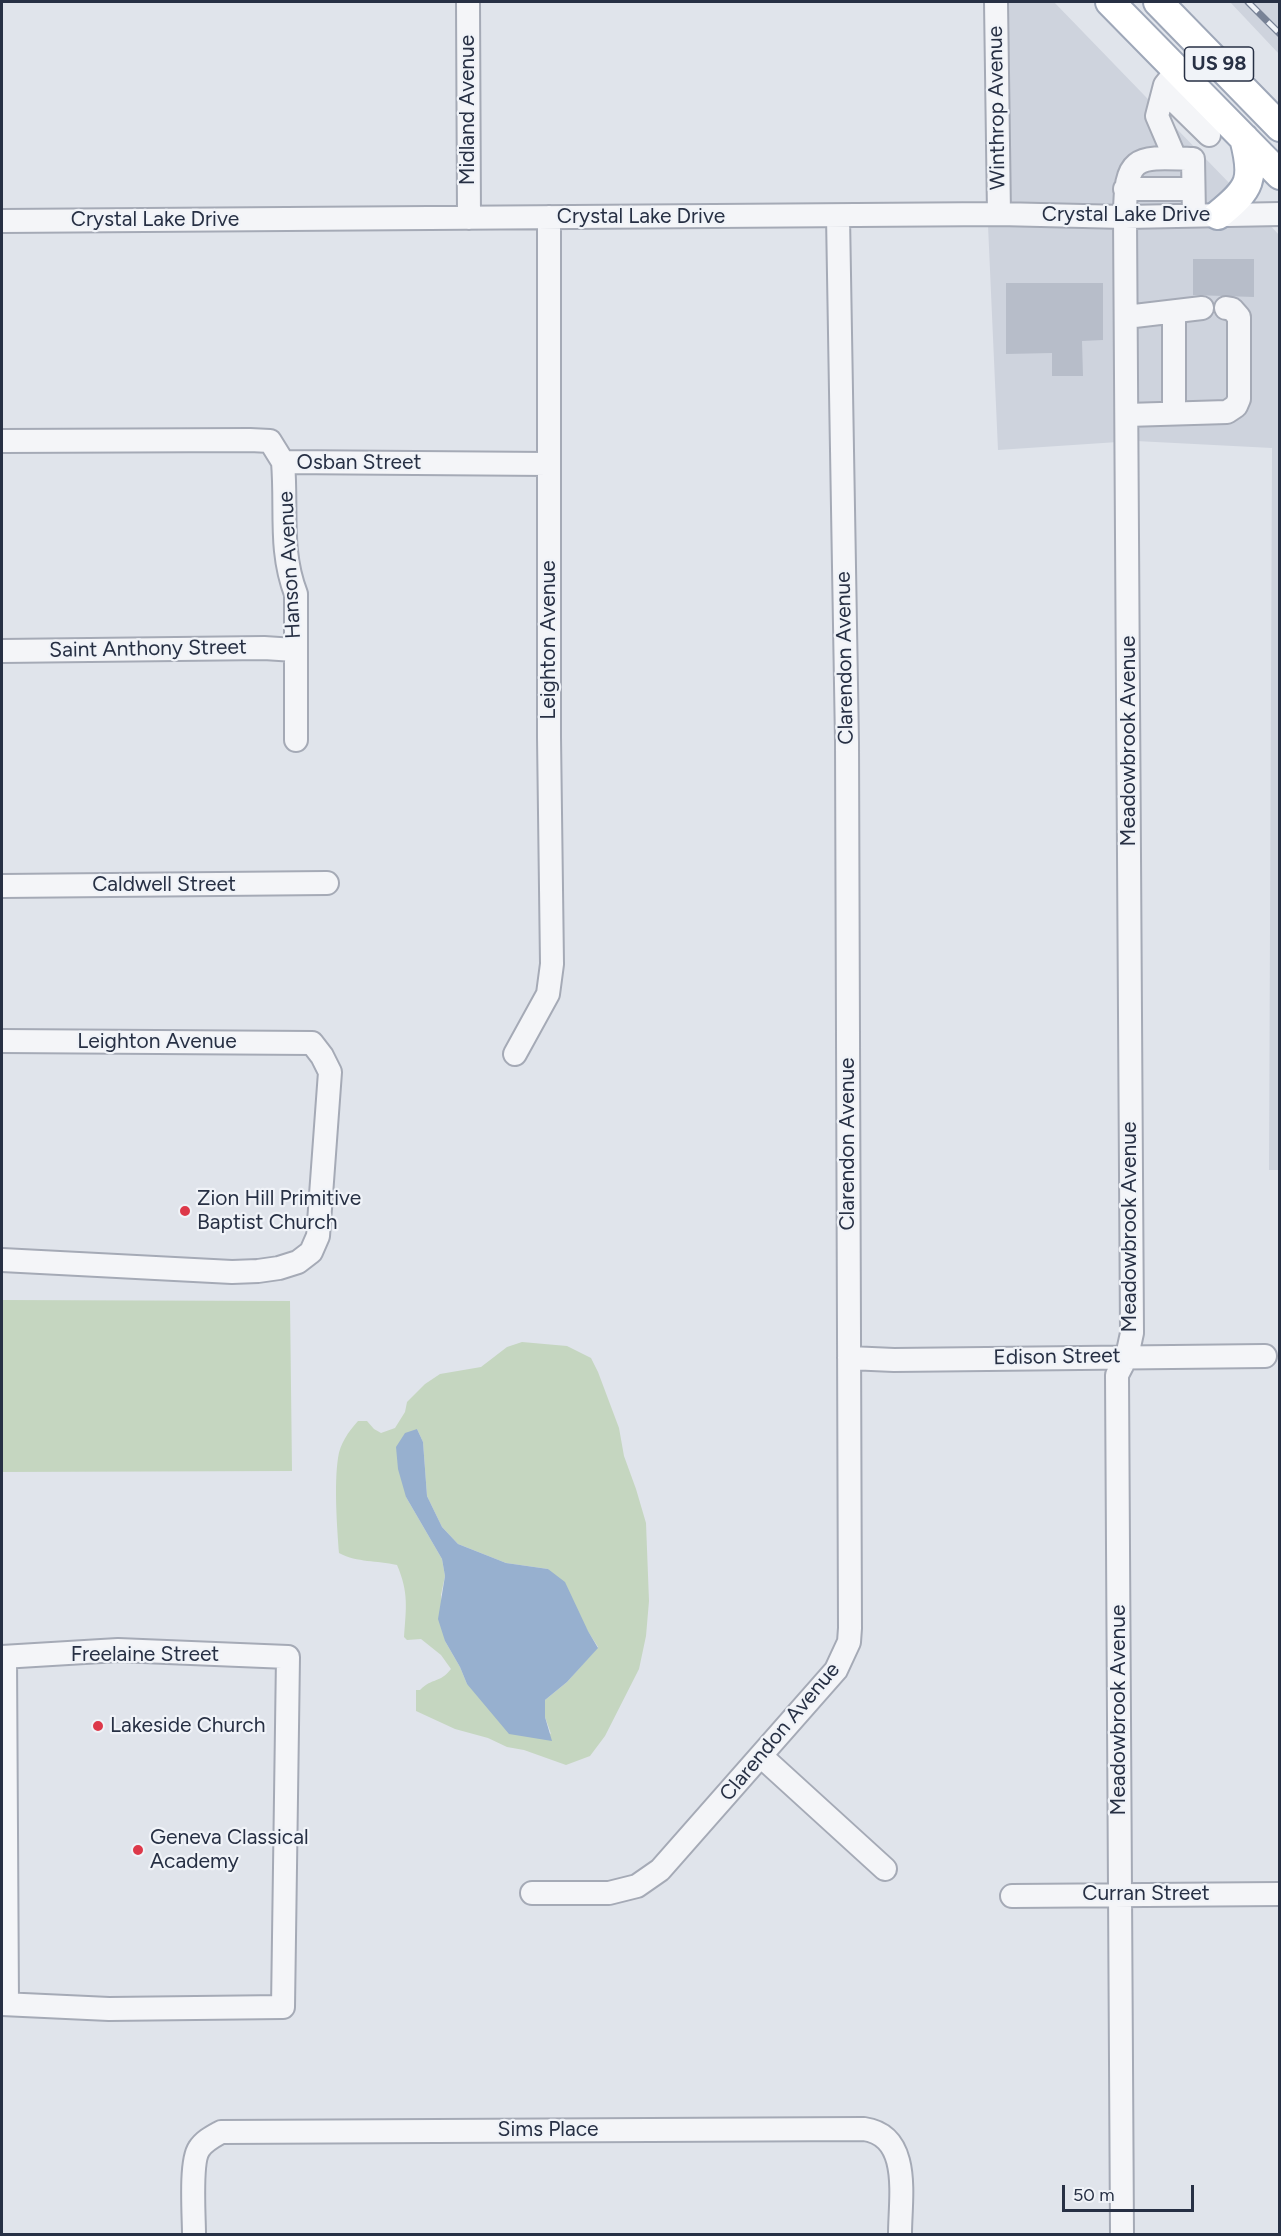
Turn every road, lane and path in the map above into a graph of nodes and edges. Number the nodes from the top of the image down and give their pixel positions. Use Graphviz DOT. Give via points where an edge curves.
graph roads {
  1 [pos="468,2"];
  2 [pos="996,2"];
  3 [pos="1110,2"];
  4 [pos="1158,2"];
  5 [pos="1170,80"];
  6 [pos="1280,127"];
  7 [pos="1226,131"];
  8 [pos="1184,159"];
  9 [pos="1280,176"];
  10 [pos="1125,189"];
  11 [pos="1193,189"];
  12 [pos="999,214"];
  13 [pos="1280,214"];
  14 [pos="1206,215"];
  15 [pos="838,216"];
  16 [pos="549,217"];
  17 [pos="1125,217"];
  18 [pos="469,218"];
  19 [pos="2,221"];
  20 [pos="1202,308"];
  21 [pos="1226,308"];
  22 [pos="1174,312"];
  23 [pos="1126,317"];
  24 [pos="1174,413"];
  25 [pos="1127,415"];
  26 [pos="2,441"];
  27 [pos="283,462"];
  28 [pos="548,464"];
  29 [pos="295,650"];
  30 [pos="2,651"];
  31 [pos="296,740"];
  32 [pos="327,884"];
  33 [pos="2,886"];
  34 [pos="2,1041"];
  35 [pos="515,1054"];
  36 [pos="2,1260"];
  37 [pos="1127,1356"];
  38 [pos="1265,1356"];
  39 [pos="849,1358"];
  40 [pos="3,1657"];
  41 [pos="761,1756"];
  42 [pos="885,1869"];
  43 [pos="532,1893"];
  44 [pos="1120,1894"];
  45 [pos="1280,1894"];
  46 [pos="1012,1896"];
  47 [pos="4,2004"];
  48 [pos="194,2235"];
  49 [pos="900,2235"];
  50 [pos="1122,2235"];
  1 -- 18 [label="street, Midland Avenue"];
  2 -- 12 [label="street, Winthrop Avenue"];
  3 -- 5 [label="main road, US 98"];
  4 -- 6 [label="main road, US 98"];
  5 -- 7 [label="main road, US 98"];
  5 -- 8 [label="street" via="1157,116"];
  7 -- 8 [label="street"];
  7 -- 9 [label="main road, US 98"];
  7 -- 14 [label="main road" via="1250,163 1249,178 1235,201"];
  8 -- 10 [label="street" via="1143,159 1132,168"];
  8 -- 11 [label="street"];
  10 -- 11 [label="street"];
  10 -- 17 [label="street, Meadowbrook Avenue"];
  11 -- 14 [label="street"];
  12 -- 15 [label="street, Crystal Lake Drive"];
  12 -- 17 [label="street, Crystal Lake Drive"];
  13 -- 14 [label="street, Crystal Lake Drive"];
  14 -- 17 [label="street, Crystal Lake Drive"];
  15 -- 16 [label="street, Crystal Lake Drive"];
  15 -- 39 [label="street, Clarendon Avenue" via="847,742"];
  16 -- 18 [label="street, Crystal Lake Drive"];
  16 -- 28 [label="street, Leighton Avenue"];
  17 -- 23 [label="street, Meadowbrook Avenue"];
  18 -- 19 [label="street, Crystal Lake Drive"];
  20 -- 22 [label="street"];
  21 -- 24 [label="street" via="1239,317 1236,406 1227,412"];
  22 -- 23 [label="street"];
  22 -- 24 [label="street"];
  23 -- 25 [label="street, Meadowbrook Avenue"];
  24 -- 25 [label="street"];
  25 -- 37 [label="street, Meadowbrook Avenue" via="1132,1267 1132,1333"];
  26 -- 27 [label="street, Osban Street" via="270,441"];
  27 -- 28 [label="street, Osban Street"];
  27 -- 29 [label="street, Hanson Avenue" via="285,556 296,594"];
  28 -- 35 [label="street, Leighton Avenue" via="552,964 548,994"];
  29 -- 30 [label="street, Saint Anthony Street"];
  29 -- 31 [label="street, Hanson Avenue"];
  32 -- 33 [label="street, Caldwell Street"];
  34 -- 36 [label="street, Leighton Avenue" via="312,1043 330,1072 318,1236 310,1252 298,1262 279,1268 232,1272"];
  37 -- 38 [label="street, Edison Street"];
  37 -- 39 [label="street, Edison Street"];
  37 -- 44 [label="street, Meadowbrook Avenue" via="1117,1375"];
  39 -- 41 [label="street, Clarendon Avenue" via="849,1642 836,1670"];
  40 -- 47 [label="street"];
  40 -- 47 [label="street, Freelaine Street" via="118,1650 288,1657 283,2007 109,2009"];
  41 -- 42 [label="street"];
  41 -- 43 [label="street, Clarendon Avenue" via="660,1870 637,1886 609,1893"];
  44 -- 45 [label="street, Curran Street"];
  44 -- 46 [label="street, Curran Street"];
  44 -- 50 [label="street, Meadowbrook Avenue"];
  48 -- 49 [label="street, Sims Place" via="197,2151 221,2132 817,2129 876,2131 889,2140 897,2152"];
}
